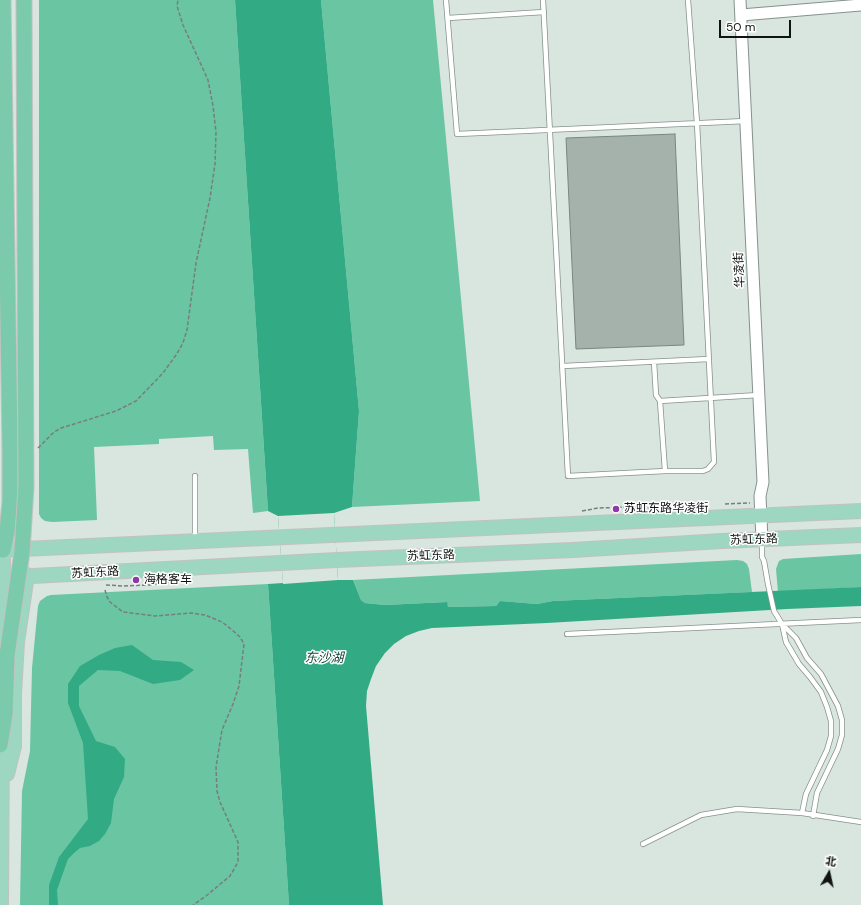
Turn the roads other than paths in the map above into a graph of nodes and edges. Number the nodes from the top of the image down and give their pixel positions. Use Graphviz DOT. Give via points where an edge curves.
graph roads {
  1 [pos="3,0"];
  2 [pos="24,0"];
  3 [pos="446,0"];
  4 [pos="543,0"];
  5 [pos="688,0"];
  6 [pos="740,0"];
  7 [pos="861,5"];
  8 [pos="544,12"];
  9 [pos="740,15"];
  10 [pos="448,18"];
  11 [pos="24,35"];
  12 [pos="746,120"];
  13 [pos="697,123"];
  14 [pos="550,130"];
  15 [pos="7,243"];
  16 [pos="709,359"];
  17 [pos="654,362"];
  18 [pos="563,366"];
  19 [pos="759,395"];
  20 [pos="711,397"];
  21 [pos="660,401"];
  22 [pos="665,472"];
  23 [pos="195,476"];
  24 [pos="5,482"];
  25 [pos="861,511"];
  26 [pos="761,516"];
  27 [pos="861,535"];
  28 [pos="762,540"];
  29 [pos="195,542"];
  30 [pos="2,550"];
  31 [pos="1,575"];
  32 [pos="27,575"];
  33 [pos="861,620"];
  34 [pos="782,624"];
  35 [pos="567,634"];
  36 [pos="0,746"];
  37 [pos="2,797"];
  38 [pos="802,813"];
  39 [pos="814,816"];
  40 [pos="861,822"];
  41 [pos="643,844"];
  42 [pos="2,905"];
  1 -- 15 [label="highway"];
  2 -- 11 [label="highway"];
  3 -- 10 [label="lane"];
  4 -- 8 [label="lane"];
  5 -- 13 [label="lane"];
  6 -- 9 [label="street, 华凌街"];
  7 -- 9 [label="street"];
  8 -- 10 [label="lane"];
  8 -- 14 [label="lane"];
  9 -- 12 [label="street, 华凌街"];
  10 -- 14 [label="lane" via="457,134"];
  11 -- 15 [label="highway" via="18,81"];
  11 -- 36 [label="highway, bridge" via="26,488 22,552 7,655 5,714"];
  12 -- 13 [label="lane"];
  12 -- 19 [label="street, 华凌街"];
  13 -- 14 [label="lane"];
  13 -- 16 [label="lane"];
  14 -- 18 [label="lane"];
  15 -- 24 [label="highway"];
  16 -- 17 [label="lane"];
  16 -- 20 [label="lane"];
  17 -- 18 [label="lane"];
  17 -- 21 [label="lane" via="656,395"];
  18 -- 22 [label="lane" via="568,476"];
  19 -- 20 [label="lane"];
  19 -- 26 [label="street, 华凌街" via="763,482 760,496"];
  20 -- 21 [label="lane"];
  20 -- 22 [label="lane" via="714,462 712,466 703,471"];
  21 -- 22 [label="lane"];
  23 -- 29 [label="lane"];
  24 -- 30 [label="highway" via="7,532"];
  25 -- 26 [label="main road, 苏虹东路"];
  26 -- 28 [label="street, 华凌街"];
  26 -- 29 [label="main road, 苏虹东路"];
  27 -- 28 [label="main road, 苏虹东路"];
  28 -- 32 [label="main road, 苏虹东路"];
  28 -- 34 [label="lane" via="762,557 774,611"];
  29 -- 30 [label="main road, 苏虹东路"];
  30 -- 31 [label="main road"];
  31 -- 32 [label="main road, 苏虹东路"];
  31 -- 37 [label="main road"];
  32 -- 37 [label="main road" via="14,694 14,746"];
  33 -- 34 [label="lane"];
  34 -- 35 [label="lane"];
  34 -- 38 [label="lane" via="786,642 821,692 831,721 831,736 827,750 806,794"];
  34 -- 39 [label="lane" via="796,638 807,658 821,674 838,706 842,720 842,735 838,749 817,793"];
  37 -- 42 [label="main road"];
  38 -- 39 [label="lane"];
  38 -- 41 [label="lane" via="737,809 701,815"];
  39 -- 40 [label="lane"];
}
